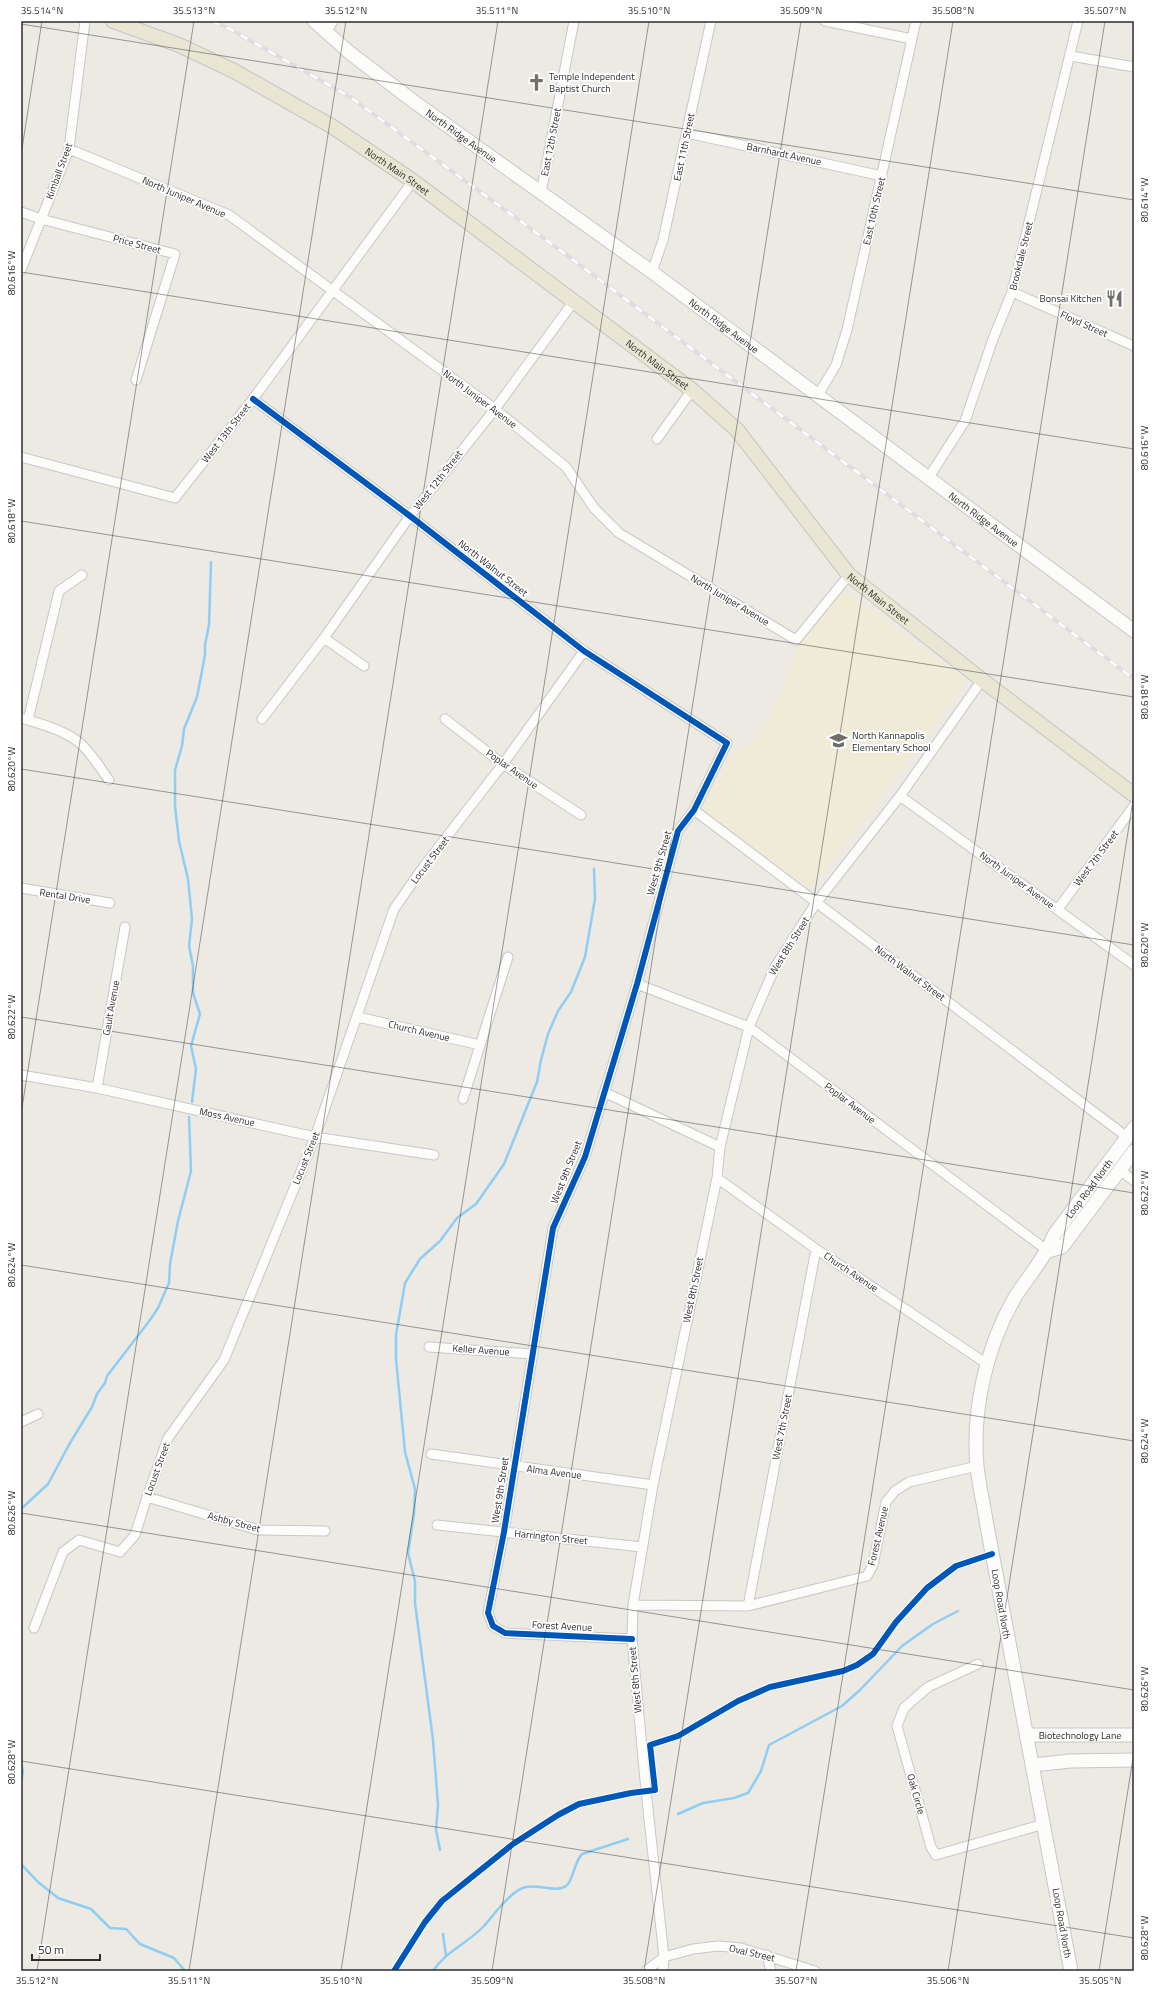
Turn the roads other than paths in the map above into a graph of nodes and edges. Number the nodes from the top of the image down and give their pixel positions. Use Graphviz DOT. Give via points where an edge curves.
graph roads {
  1 [pos="85,21"];
  2 [pos="113,21"];
  3 [pos="314,21"];
  4 [pos="574,21"];
  5 [pos="710,21"];
  6 [pos="825,21"];
  7 [pos="916,21"];
  8 [pos="1078,21"];
  9 [pos="330,26"];
  10 [pos="912,40"];
  11 [pos="1071,56"];
  12 [pos="1134,67"];
  13 [pos="687,133"];
  14 [pos="69,149"];
  15 [pos="882,176"];
  16 [pos="413,181"];
  17 [pos="541,193"];
  18 [pos="21,212"];
  19 [pos="41,219"];
  20 [pos="21,270"];
  21 [pos="652,272"];
  22 [pos="333,290"];
  23 [pos="1012,292"];
  24 [pos="574,301"];
  25 [pos="1134,346"];
  26 [pos="136,380"];
  27 [pos="692,390"];
  28 [pos="818,395"];
  29 [pos="252,400"];
  30 [pos="495,408"];
  31 [pos="657,439"];
  32 [pos="21,457"];
  33 [pos="929,477"];
  34 [pos="410,516"];
  35 [pos="82,575"];
  36 [pos="849,575"];
  37 [pos="1133,629"];
  38 [pos="324,638"];
  39 [pos="584,651"];
  40 [pos="364,666"];
  41 [pos="982,680"];
  42 [pos="24,718"];
  43 [pos="262,719"];
  44 [pos="444,719"];
  45 [pos="727,743"];
  46 [pos="503,764"];
  47 [pos="109,780"];
  48 [pos="1134,795"];
  49 [pos="900,796"];
  50 [pos="1134,806"];
  51 [pos="694,810"];
  52 [pos="581,815"];
  53 [pos="21,888"];
  54 [pos="110,903"];
  55 [pos="816,903"];
  56 [pos="1058,909"];
  57 [pos="125,927"];
  58 [pos="508,957"];
  59 [pos="1134,965"];
  60 [pos="637,984"];
  61 [pos="358,1017"];
  62 [pos="749,1027"];
  63 [pos="480,1045"];
  64 [pos="21,1075"];
  65 [pos="97,1088"];
  66 [pos="604,1092"];
  67 [pos="463,1099"];
  68 [pos="1131,1132"];
  69 [pos="315,1137"];
  70 [pos="720,1147"];
  71 [pos="1134,1151"];
  72 [pos="434,1155"];
  73 [pos="1120,1170"];
  74 [pos="717,1178"];
  75 [pos="1134,1181"];
  76 [pos="816,1249"];
  77 [pos="1048,1251"];
  78 [pos="429,1347"];
  79 [pos="533,1354"];
  80 [pos="987,1364"];
  81 [pos="38,1414"];
  82 [pos="21,1422"];
  83 [pos="431,1454"];
  84 [pos="977,1466"];
  85 [pos="514,1467"];
  86 [pos="653,1485"];
  87 [pos="147,1497"];
  88 [pos="437,1525"];
  89 [pos="325,1531"];
  90 [pos="504,1532"];
  91 [pos="642,1547"];
  92 [pos="633,1605"];
  93 [pos="748,1606"];
  94 [pos="493,1626"];
  95 [pos="34,1628"];
  96 [pos="632,1639"];
  97 [pos="978,1664"];
  98 [pos="1026,1735"];
  99 [pos="1134,1735"];
  100 [pos="1134,1760"];
  101 [pos="1032,1765"];
  102 [pos="1044,1824"];
  103 [pos="767,1955"];
  104 [pos="664,1957"];
  105 [pos="646,1971"];
  106 [pos="663,1971"];
  107 [pos="771,1971"];
  108 [pos="815,1971"];
  109 [pos="1071,1971"];
  1 -- 14 [label="street, Kimball Street"];
  2 -- 16 [label="main road, North Main Street" via="179,45 234,71 333,127"];
  3 -- 9 [label="street, North Ridge Avenue"];
  4 -- 17 [label="street, East 12th Street"];
  5 -- 13 [label="street, East 11th Street"];
  6 -- 10 [label="street"];
  7 -- 10 [label="street, East 10th Street"];
  8 -- 11 [label="street, Brookdale Street"];
  9 -- 17 [label="street, North Ridge Avenue" via="350,53"];
  10 -- 15 [label="street, East 10th Street"];
  11 -- 12 [label="street"];
  11 -- 23 [label="street, Brookdale Street"];
  13 -- 15 [label="street, Barnhardt Avenue"];
  13 -- 21 [label="street, East 11th Street" via="663,240"];
  14 -- 19 [label="street, Kimball Street"];
  14 -- 22 [label="street, North Juniper Avenue" via="229,215"];
  15 -- 28 [label="street, East 10th Street" via="847,330 836,365"];
  16 -- 22 [label="street, West 13th Street"];
  16 -- 24 [label="main road, North Main Street"];
  17 -- 21 [label="street, North Ridge Avenue"];
  18 -- 19 [label="street"];
  19 -- 20 [label="street, Kimball Street"];
  19 -- 26 [label="street, Price Street" via="175,254"];
  21 -- 28 [label="street, North Ridge Avenue"];
  22 -- 29 [label="street, West 13th Street"];
  22 -- 30 [label="street, North Juniper Avenue"];
  23 -- 25 [label="street, Floyd Street"];
  23 -- 33 [label="street, Brookdale Street" via="965,421"];
  24 -- 27 [label="main road, North Main Street"];
  24 -- 30 [label="street, West 12th Street"];
  27 -- 31 [label="street"];
  27 -- 36 [label="main road, North Main Street" via="737,430"];
  28 -- 33 [label="street, North Ridge Avenue"];
  29 -- 32 [label="street, West 13th Street" via="175,498"];
  29 -- 34 [label="street, North Walnut Street"];
  30 -- 34 [label="street, West 12th Street"];
  30 -- 36 [label="street, North Juniper Avenue" via="566,467 594,508 619,534 796,640"];
  33 -- 37 [label="street, North Ridge Avenue" via="1023,550"];
  34 -- 38 [label="street, West 12th Street"];
  34 -- 39 [label="street, North Walnut Street"];
  35 -- 42 [label="street" via="60,591"];
  36 -- 41 [label="main road, North Main Street"];
  38 -- 40 [label="street"];
  38 -- 43 [label="street, West 12th Street"];
  39 -- 45 [label="street, North Walnut Street"];
  39 -- 46 [label="street, Locust Street"];
  41 -- 48 [label="main road, North Main Street"];
  41 -- 49 [label="street, West 8th Street"];
  42 -- 47 [label="street" via="74,738"];
  44 -- 46 [label="street, Poplar Avenue"];
  45 -- 51 [label="street, West 9th Street"];
  46 -- 52 [label="street, Poplar Avenue"];
  46 -- 61 [label="street, Locust Street" via="394,909"];
  49 -- 55 [label="street, West 8th Street"];
  49 -- 56 [label="street, North Juniper Avenue"];
  50 -- 56 [label="street, West 7th Street"];
  51 -- 55 [label="street, North Walnut Street"];
  51 -- 60 [label="street, West 9th Street" via="678,831"];
  53 -- 54 [label="street, Rental Drive"];
  55 -- 62 [label="street, West 8th Street" via="775,966"];
  55 -- 68 [label="street, North Walnut Street"];
  56 -- 59 [label="street, North Juniper Avenue"];
  57 -- 65 [label="street, Gault Avenue"];
  58 -- 63 [label="street"];
  60 -- 62 [label="street, Poplar Avenue"];
  60 -- 66 [label="street, West 9th Street"];
  61 -- 63 [label="street, Church Avenue"];
  61 -- 69 [label="street, Locust Street"];
  62 -- 70 [label="street, West 8th Street"];
  62 -- 77 [label="street, Poplar Avenue"];
  63 -- 67 [label="street"];
  64 -- 65 [label="street, Moss Avenue"];
  65 -- 69 [label="street, Moss Avenue"];
  66 -- 70 [label="street"];
  66 -- 79 [label="street, West 9th Street" via="585,1157 553,1228"];
  68 -- 77 [label="street, Loop Road North" via="1054,1235"];
  69 -- 72 [label="street, Moss Avenue"];
  69 -- 87 [label="street, Locust Street" via="224,1360 168,1438"];
  70 -- 74 [label="street, West 8th Street"];
  71 -- 73 [label="street, Loop Road North"];
  73 -- 75 [label="street"];
  73 -- 77 [label="street, Loop Road North" via="1062,1247"];
  74 -- 76 [label="street, Church Avenue"];
  74 -- 86 [label="street, West 8th Street"];
  76 -- 80 [label="street, Church Avenue"];
  76 -- 93 [label="street, West 7th Street"];
  77 -- 80 [label="street, Loop Road North" via="1014,1300"];
  78 -- 79 [label="street, Keller Avenue"];
  79 -- 85 [label="street, West 9th Street"];
  80 -- 84 [label="street, Loop Road North" via="978,1410"];
  81 -- 82 [label="street"];
  83 -- 85 [label="street, Alma Avenue"];
  84 -- 93 [label="street, Forest Avenue" via="909,1482 895,1491 886,1502 873,1565 868,1576"];
  84 -- 98 [label="street, Loop Road North"];
  85 -- 86 [label="street, Alma Avenue"];
  85 -- 90 [label="street, West 9th Street"];
  86 -- 91 [label="street, West 8th Street"];
  87 -- 89 [label="street, Ashby Street" via="258,1530"];
  87 -- 95 [label="street, Locust Street" via="135,1535 120,1552 80,1540 63,1552"];
  88 -- 90 [label="street, Harrington Street"];
  90 -- 91 [label="street, Harrington Street"];
  90 -- 94 [label="street, West 9th Street" via="488,1613"];
  91 -- 92 [label="street, West 8th Street"];
  92 -- 93 [label="street, Forest Avenue"];
  92 -- 96 [label="street, West 8th Street"];
  94 -- 96 [label="street, Forest Avenue" via="505,1633"];
  96 -- 104 [label="street, West 8th Street"];
  97 -- 102 [label="street, Oak Circle" via="928,1687 904,1708 897,1726 931,1847 936,1855"];
  98 -- 99 [label="street, Biotechnology Lane"];
  98 -- 101 [label="street, Loop Road North"];
  100 -- 101 [label="street" via="1070,1761"];
  101 -- 102 [label="street, Loop Road North"];
  102 -- 109 [label="street, Loop Road North"];
  103 -- 104 [label="street, Oval Street" via="741,1948 718,1946 692,1949"];
  103 -- 107 [label="street"];
  103 -- 108 [label="street, Oval Street"];
  104 -- 105 [label="street, Oval Street"];
  104 -- 106 [label="street, West 8th Street"];
}
